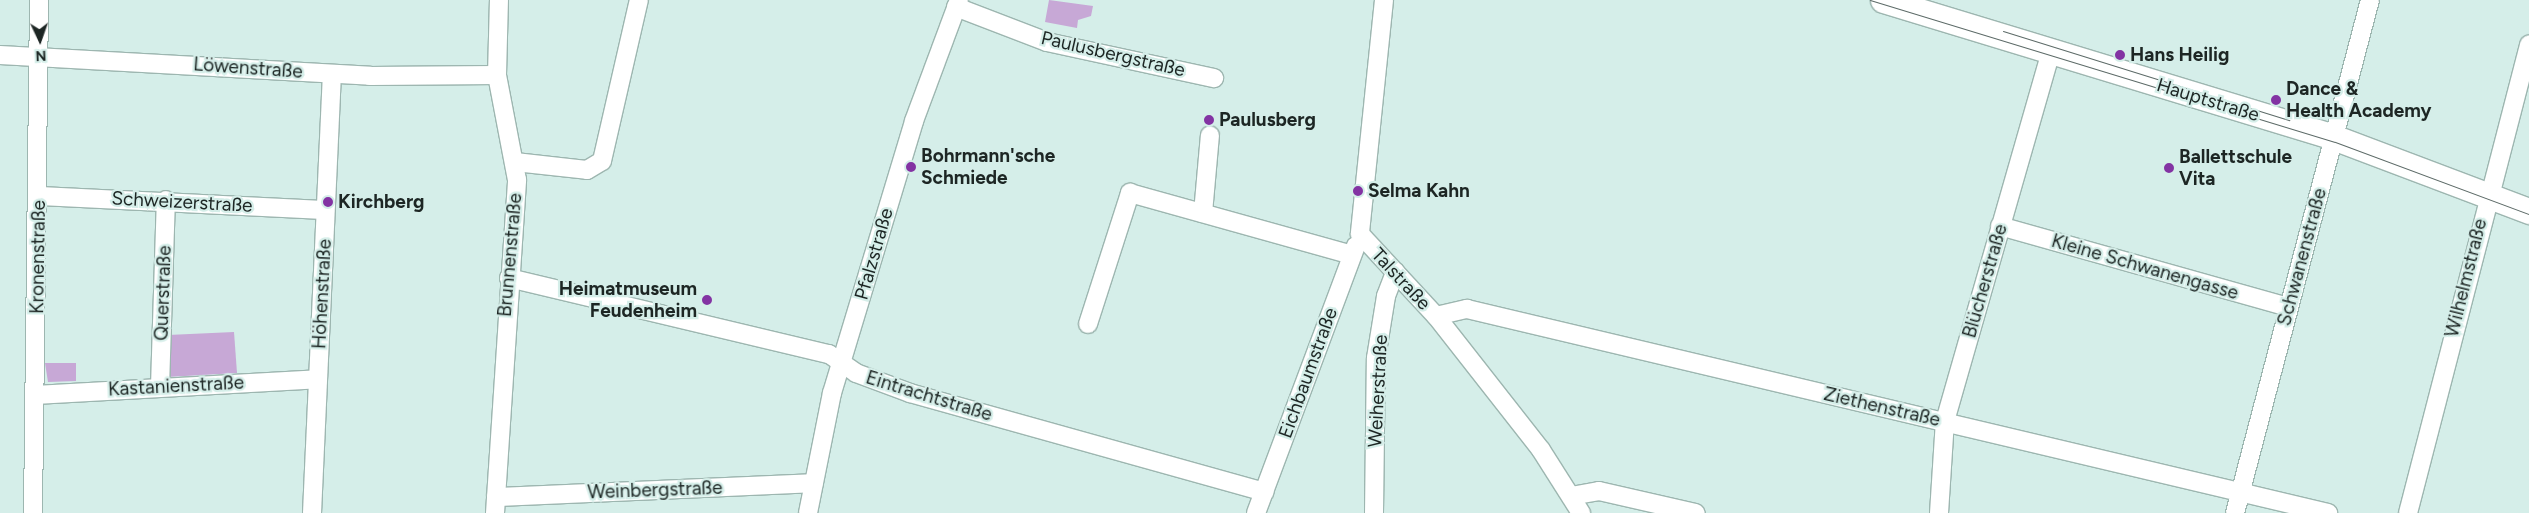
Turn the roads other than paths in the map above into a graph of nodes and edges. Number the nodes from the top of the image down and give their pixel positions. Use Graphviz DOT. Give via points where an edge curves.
graph roads {
  1 [pos="39,0"];
  2 [pos="499,0"];
  3 [pos="639,0"];
  4 [pos="1384,0"];
  5 [pos="1883,0"];
  6 [pos="2370,0"];
  7 [pos="958,3"];
  8 [pos="2529,44"];
  9 [pos="2051,52"];
  10 [pos="0,55"];
  11 [pos="38,58"];
  12 [pos="332,74"];
  13 [pos="496,75"];
  14 [pos="1214,78"];
  15 [pos="1210,135"];
  16 [pos="2334,137"];
  17 [pos="515,162"];
  18 [pos="2487,194"];
  19 [pos="39,196"];
  20 [pos="166,200"];
  21 [pos="325,210"];
  22 [pos="2529,211"];
  23 [pos="1203,212"];
  24 [pos="2000,226"];
  25 [pos="1360,234"];
  26 [pos="1352,255"];
  27 [pos="1395,272"];
  28 [pos="509,278"];
  29 [pos="2290,307"];
  30 [pos="1436,316"];
  31 [pos="1088,324"];
  32 [pos="842,363"];
  33 [pos="318,378"];
  34 [pos="160,386"];
  35 [pos="35,395"];
  36 [pos="1945,421"];
  37 [pos="814,483"];
  38 [pos="1264,492"];
  39 [pos="2240,492"];
  40 [pos="1572,496"];
  41 [pos="496,505"];
  42 [pos="33,513"];
  43 [pos="312,513"];
  44 [pos="808,513"];
  45 [pos="1256,513"];
  46 [pos="1374,513"];
  47 [pos="1582,513"];
  48 [pos="1696,513"];
  49 [pos="1939,513"];
  50 [pos="2235,513"];
  51 [pos="2328,513"];
  52 [pos="2408,513"];
  1 -- 11 [label="street, Kronenstraße"];
  2 -- 13 [label="street, Brunnenstraße"];
  3 -- 17 [label="street" via="602,161 587,170"];
  4 -- 25 [label="street, Talstraße"];
  5 -- 9 [label="street, Hauptstraße"];
  6 -- 16 [label="street, Schwanenstraße"];
  7 -- 14 [label="street, Paulusbergstraße" via="1047,42"];
  7 -- 32 [label="street, Pfalzstraße" via="914,121"];
  8 -- 18 [label="street, Wilhelmstraße"];
  9 -- 16 [label="street, Hauptstraße"];
  9 -- 24 [label="street, Blücherstraße"];
  10 -- 11 [label="street, Löwenstraße"];
  11 -- 12 [label="street, Löwenstraße"];
  11 -- 19 [label="street, Kronenstraße"];
  12 -- 13 [label="street, Löwenstraße"];
  12 -- 21 [label="street, Höhenstraße"];
  13 -- 17 [label="street, Brunnenstraße" via="505,135"];
  15 -- 23 [label="street"];
  16 -- 18 [label="street, Hauptstraße"];
  16 -- 29 [label="street, Schwanenstraße"];
  17 -- 28 [label="street, Brunnenstraße"];
  18 -- 22 [label="street, Hauptstraße"];
  18 -- 52 [label="street, Wilhelmstraße"];
  19 -- 20 [label="street, Schweizerstraße"];
  19 -- 35 [label="street, Kronenstraße"];
  20 -- 21 [label="street, Schweizerstraße"];
  20 -- 34 [label="street, Querstraße"];
  21 -- 33 [label="street, Höhenstraße"];
  23 -- 26 [label="street"];
  23 -- 31 [label="street" via="1130,193"];
  24 -- 29 [label="street, Kleine Schwanengasse"];
  24 -- 36 [label="street, Blücherstraße"];
  25 -- 26 [label="street, Eichbaumstraße"];
  25 -- 27 [label="street, Talstraße"];
  26 -- 38 [label="street, Eichbaumstraße"];
  27 -- 30 [label="street, Talstraße"];
  27 -- 46 [label="street, Weiherstraße" via="1386,296 1376,358"];
  28 -- 32 [label="street, Eintrachtstraße" via="829,354"];
  28 -- 41 [label="street, Brunnenstraße"];
  29 -- 39 [label="street, Schwanenstraße"];
  30 -- 36 [label="street, Ziethenstraße" via="1467,309"];
  30 -- 40 [label="street, Talstraße" via="1541,450"];
  32 -- 37 [label="street, Pfalzstraße"];
  32 -- 38 [label="street, Eintrachtstraße" via="856,373 910,392"];
  33 -- 34 [label="street, Kastanienstraße"];
  33 -- 43 [label="street, Höhenstraße"];
  34 -- 35 [label="street, Kastanienstraße"];
  35 -- 42 [label="street, Kronenstraße"];
  36 -- 39 [label="street, Ziethenstraße"];
  36 -- 49 [label="street, Blücherstraße"];
  37 -- 41 [label="street, Weinbergstraße"];
  37 -- 44 [label="street, Pfalzstraße"];
  38 -- 45 [label="street, Eichbaumstraße"];
  39 -- 50 [label="street, Schwanenstraße"];
  39 -- 51 [label="street, Ziethenstraße"];
  40 -- 47 [label="street, Talstraße"];
  40 -- 48 [label="street" via="1599,490"];
}
